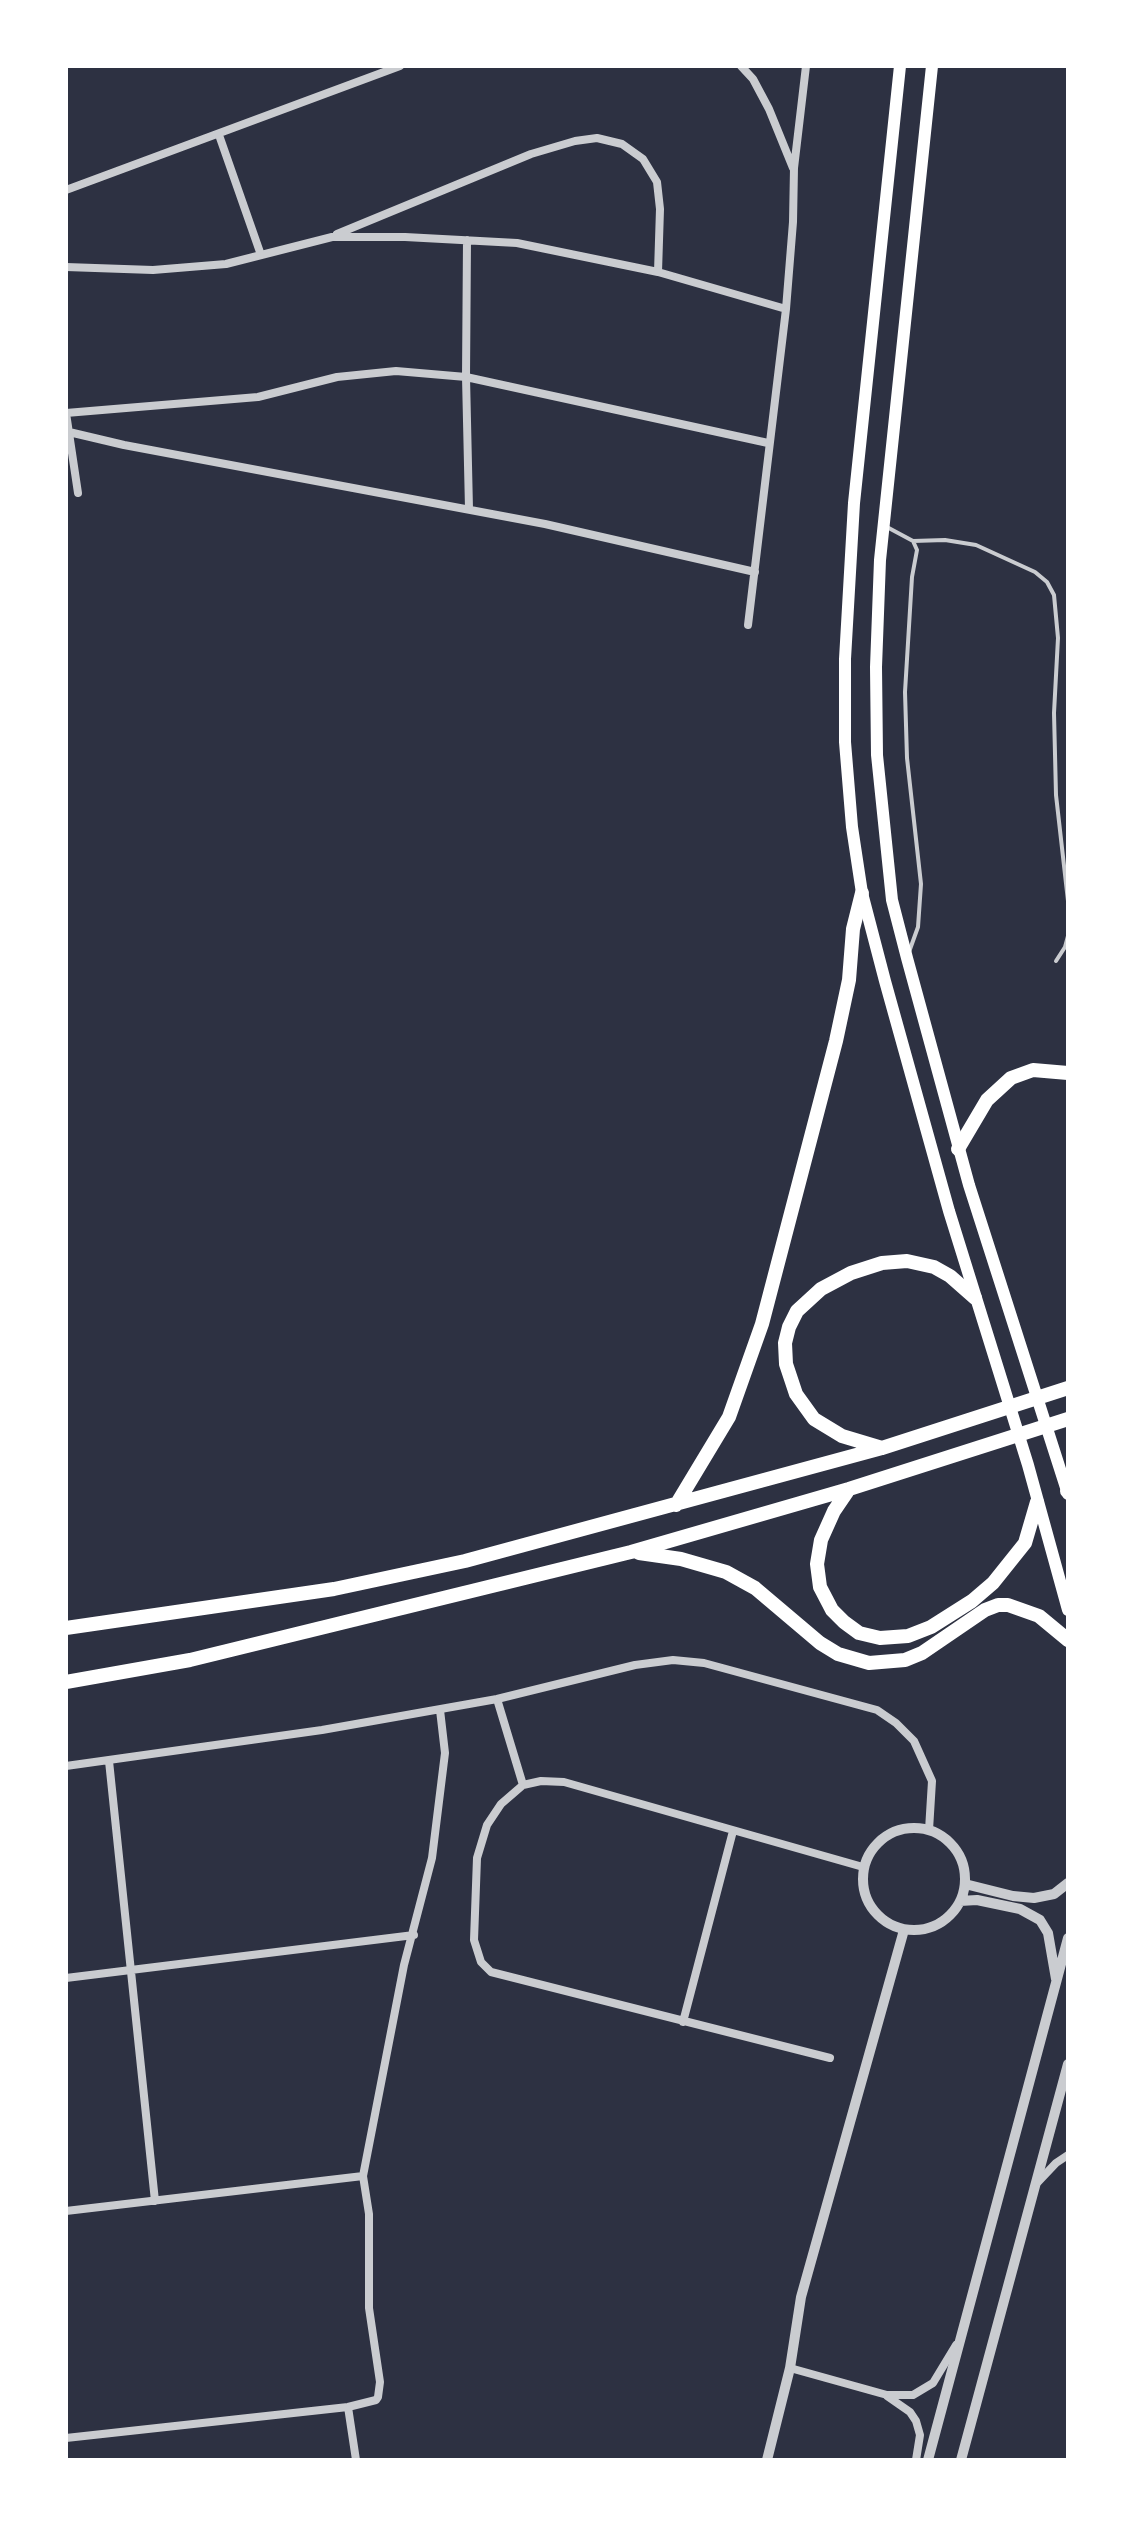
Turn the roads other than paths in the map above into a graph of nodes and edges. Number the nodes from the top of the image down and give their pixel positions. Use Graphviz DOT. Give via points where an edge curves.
graph roads {
  1 [pos="400,66"];
  2 [pos="741,66"];
  3 [pos="806,66"];
  4 [pos="900,66"];
  5 [pos="932,66"];
  6 [pos="219,135"];
  7 [pos="794,168"];
  8 [pos="66,190"];
  9 [pos="332,237"];
  10 [pos="467,240"];
  11 [pos="261,255"];
  12 [pos="66,267"];
  13 [pos="658,272"];
  14 [pos="786,309"];
  15 [pos="466,377"];
  16 [pos="66,413"];
  17 [pos="69,432"];
  18 [pos="768,443"];
  19 [pos="78,493"];
  20 [pos="469,509"];
  21 [pos="884,526"];
  22 [pos="913,541"];
  23 [pos="755,572"];
  24 [pos="748,625"];
  25 [pos="862,893"];
  26 [pos="1068,901"];
  27 [pos="1068,936"];
  28 [pos="907,958"];
  29 [pos="1056,961"];
  30 [pos="1068,1073"];
  31 [pos="958,1149"];
  32 [pos="975,1298"];
  33 [pos="1068,1388"];
  34 [pos="1068,1419"];
  35 [pos="882,1448"];
  36 [pos="849,1489"];
  37 [pos="1068,1492"];
  38 [pos="1037,1502"];
  39 [pos="676,1505"];
  40 [pos="631,1552"];
  41 [pos="1068,1610"];
  42 [pos="66,1628"];
  43 [pos="1068,1640"];
  44 [pos="66,1682"];
  45 [pos="497,1699"];
  46 [pos="440,1710"];
  47 [pos="109,1761"];
  48 [pos="66,1766"];
  49 [pos="523,1785"];
  50 [pos="929,1830"];
  51 [pos="733,1831"];
  52 [pos="863,1867"];
  53 [pos="1068,1883"];
  54 [pos="965,1884"];
  55 [pos="960,1901"];
  56 [pos="904,1930"];
  57 [pos="414,1935"];
  58 [pos="1068,1938"];
  59 [pos="131,1971"];
  60 [pos="66,1978"];
  61 [pos="1056,1983"];
  62 [pos="683,2022"];
  63 [pos="830,2058"];
  64 [pos="1067,2072"];
  65 [pos="1068,2155"];
  66 [pos="363,2176"];
  67 [pos="1038,2182"];
  68 [pos="155,2201"];
  69 [pos="66,2211"];
  70 [pos="961,2336"];
  71 [pos="790,2368"];
  72 [pos="887,2395"];
  73 [pos="348,2407"];
  74 [pos="66,2438"];
  75 [pos="356,2460"];
  76 [pos="767,2460"];
  77 [pos="916,2460"];
  78 [pos="928,2460"];
  79 [pos="961,2460"];
  1 -- 6 [label="street"];
  2 -- 7 [label="street" via="769,109"];
  3 -- 7 [label="street"];
  4 -- 25 [label="main road" via="854,503 845,659 845,742"];
  5 -- 21 [label="main road"];
  6 -- 8 [label="street"];
  6 -- 11 [label="street"];
  7 -- 14 [label="street"];
  9 -- 10 [label="street"];
  9 -- 11 [label="street"];
  9 -- 13 [label="street" via="531,154 597,138 622,144 643,159 657,182"];
  10 -- 13 [label="street" via="517,243"];
  10 -- 15 [label="street"];
  11 -- 12 [label="street" via="226,264 153,270"];
  13 -- 14 [label="street"];
  14 -- 18 [label="street"];
  15 -- 16 [label="street" via="396,371 337,377 258,397"];
  15 -- 18 [label="street"];
  15 -- 20 [label="street"];
  16 -- 17 [label="street"];
  17 -- 19 [label="street"];
  17 -- 20 [label="street"];
  18 -- 23 [label="street"];
  20 -- 23 [label="street"];
  21 -- 22 [label="lane"];
  21 -- 28 [label="main road" via="877,755 892,900"];
  22 -- 26 [label="lane" via="976,545 1035,572 1054,595 1056,795"];
  22 -- 28 [label="lane" via="917,550 905,692 921,884 918,927"];
  23 -- 24 [label="street"];
  25 -- 32 [label="main road"];
  25 -- 39 [label="highway" via="836,1041 762,1324 729,1417"];
  27 -- 29 [label="lane"];
  28 -- 31 [label="main road"];
  30 -- 31 [label="highway" via="1033,1070 1011,1078 987,1100"];
  31 -- 37 [label="main road"];
  32 -- 35 [label="highway" via="934,1267 907,1261 851,1273 821,1289 797,1311 785,1343 796,1394 814,1419 832,1431"];
  32 -- 38 [label="main road"];
  33 -- 35 [label="highway"];
  34 -- 36 [label="highway"];
  35 -- 39 [label="highway"];
  36 -- 38 [label="highway" via="821,1540 820,1587 844,1622 880,1638 931,1627 993,1583 1025,1543"];
  36 -- 40 [label="highway"];
  38 -- 41 [label="main road"];
  39 -- 42 [label="highway" via="465,1561 334,1589"];
  40 -- 43 [label="highway" via="726,1572 755,1588 820,1643 869,1663 922,1653 998,1605 1039,1616"];
  40 -- 44 [label="highway" via="190,1660"];
  45 -- 46 [label="street"];
  45 -- 49 [label="street"];
  45 -- 50 [label="street" via="673,1660 704,1663 877,1710 914,1741 927,1766 932,1781"];
  46 -- 47 [label="street"];
  46 -- 57 [label="street" via="445,1753 432,1858"];
  47 -- 48 [label="street"];
  47 -- 59 [label="street"];
  49 -- 51 [label="street" via="564,1782"];
  49 -- 62 [label="street" via="487,1825 477,1858 476,1951 481,1962 491,1972"];
  50 -- 52 [label="street" via="912,1827 888,1835 870,1851"];
  50 -- 54 [label="street" via="960,1856"];
  51 -- 52 [label="street"];
  51 -- 62 [label="street"];
  52 -- 56 [label="street" via="866,1900 875,1914"];
  53 -- 54 [label="street" via="1054,1894 1034,1898"];
  54 -- 55 [label="street"];
  55 -- 56 [label="street" via="937,1925"];
  55 -- 61 [label="street" via="1010,1906 1040,1920 1048,1933"];
  56 -- 71 [label="street" via="801,2297"];
  57 -- 59 [label="street"];
  57 -- 66 [label="street"];
  58 -- 61 [label="street"];
  59 -- 60 [label="street"];
  59 -- 68 [label="street"];
  61 -- 70 [label="street"];
  62 -- 63 [label="street"];
  64 -- 67 [label="street"];
  65 -- 67 [label="street"];
  66 -- 68 [label="street"];
  66 -- 73 [label="street" via="369,2214 369,2308 380,2390 376,2400"];
  67 -- 79 [label="street"];
  68 -- 69 [label="street"];
  70 -- 72 [label="street" via="933,2383 913,2395"];
  70 -- 78 [label="street"];
  71 -- 72 [label="street"];
  71 -- 76 [label="street"];
  72 -- 77 [label="street" via="916,2421"];
  73 -- 74 [label="street"];
  73 -- 75 [label="street"];
}
